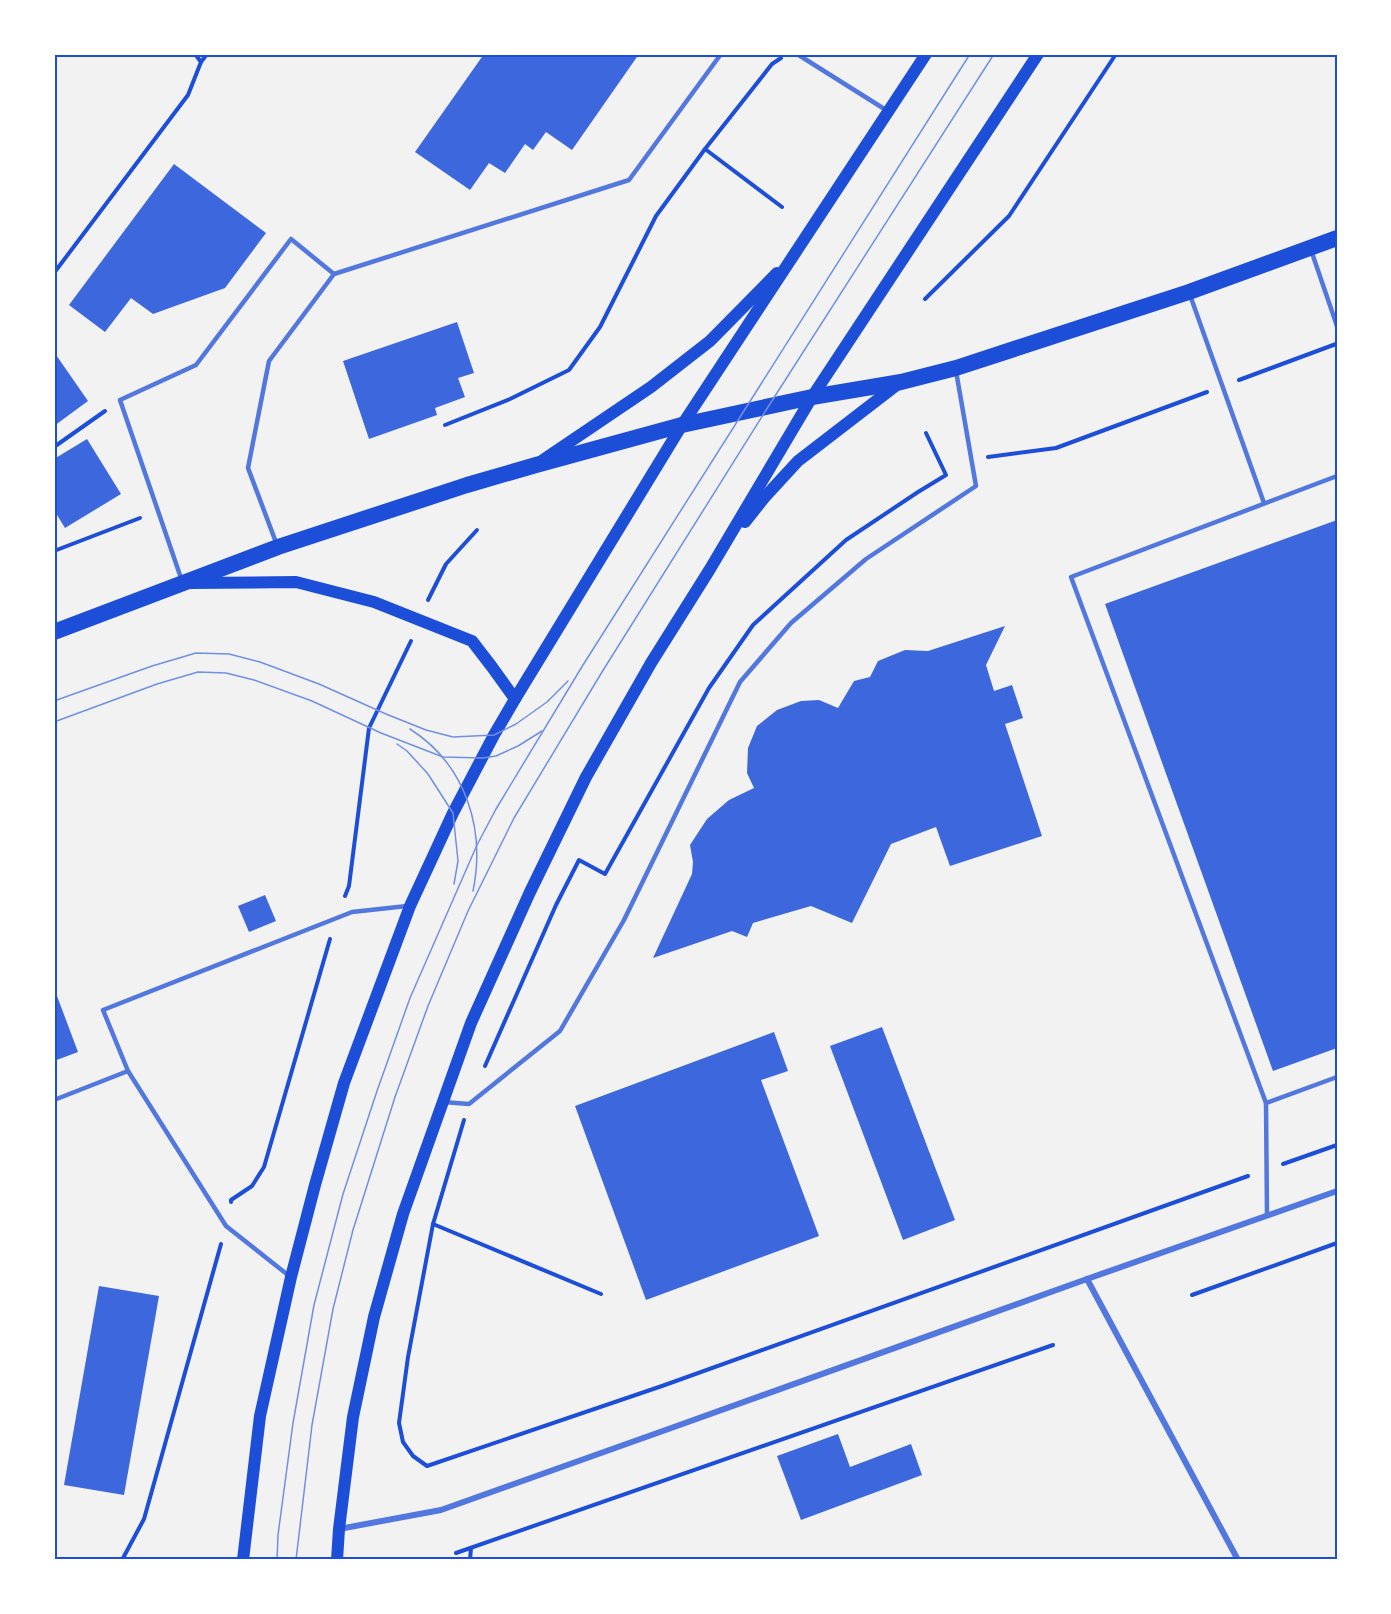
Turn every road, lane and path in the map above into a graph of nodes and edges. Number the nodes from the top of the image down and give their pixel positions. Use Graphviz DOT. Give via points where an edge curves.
graph roads {
  1 [pos="195,54"];
  2 [pos="207,54"];
  3 [pos="721,54"];
  4 [pos="787,54"];
  5 [pos="797,54"];
  6 [pos="926,54"];
  7 [pos="1038,54"];
  8 [pos="1116,54"];
  9 [pos="201,63"];
  10 [pos="888,111"];
  11 [pos="705,149"];
  12 [pos="782,207"];
  13 [pos="1337,238"];
  14 [pos="1310,248"];
  15 [pos="796,253"];
  16 [pos="54,273"];
  17 [pos="334,273"];
  18 [pos="1189,292"];
  19 [pos="925,299"];
  20 [pos="1337,326"];
  21 [pos="1337,344"];
  22 [pos="956,368"];
  23 [pos="901,382"];
  24 [pos="1223,387"];
  25 [pos="812,397"];
  26 [pos="120,400"];
  27 [pos="445,425"];
  28 [pos="682,425"];
  29 [pos="54,447"];
  30 [pos="972,460"];
  31 [pos="536,465"];
  32 [pos="946,476"];
  33 [pos="1337,476"];
  34 [pos="1264,503"];
  35 [pos="158,512"];
  36 [pos="477,530"];
  37 [pos="278,548"];
  38 [pos="54,551"];
  39 [pos="710,569"];
  40 [pos="183,584"];
  41 [pos="427,601"];
  42 [pos="54,632"];
  43 [pos="515,699"];
  44 [pos="410,906"];
  45 [pos="128,1071"];
  46 [pos="1337,1077"];
  47 [pos="54,1100"];
  48 [pos="442,1102"];
  49 [pos="1266,1103"];
  50 [pos="1337,1145"];
  51 [pos="264,1167"];
  52 [pos="1266,1170"];
  53 [pos="1337,1191"];
  54 [pos="1267,1216"];
  55 [pos="226,1226"];
  56 [pos="1337,1243"];
  57 [pos="291,1277"];
  58 [pos="1086,1278"];
  59 [pos="601,1294"];
  60 [pos="1192,1295"];
  61 [pos="1053,1345"];
  62 [pos="339,1529"];
  63 [pos="471,1548"];
  64 [pos="456,1553"];
  65 [pos="122,1560"];
  66 [pos="243,1560"];
  67 [pos="337,1560"];
  68 [pos="470,1560"];
  69 [pos="1238,1560"];
  1 -- 9 [label="path"];
  2 -- 9 [label="path"];
  3 -- 17 [label="lane" via="629,180"];
  4 -- 11 [label="path" via="772,64"];
  5 -- 10 [label="lane"];
  6 -- 10 [label="main road"];
  7 -- 25 [label="main road"];
  8 -- 19 [label="path" via="1009,216"];
  9 -- 16 [label="path" via="188,95"];
  10 -- 15 [label="main road"];
  11 -- 12 [label="path"];
  11 -- 27 [label="path" via="656,216 600,327 569,370"];
  13 -- 14 [label="highway"];
  14 -- 18 [label="highway"];
  14 -- 20 [label="lane"];
  15 -- 28 [label="main road"];
  15 -- 31 [label="main road" via="710,341 651,387"];
  17 -- 26 [label="lane" via="291,239 196,365"];
  17 -- 37 [label="lane" via="269,361 248,468"];
  18 -- 22 [label="highway"];
  18 -- 24 [label="lane"];
  21 -- 24 [label="path"];
  22 -- 23 [label="highway"];
  22 -- 30 [label="lane"];
  23 -- 25 [label="highway"];
  23 -- 39 [label="main road" via="798,461"];
  24 -- 30 [label="path" via="1056,448"];
  24 -- 34 [label="lane"];
  25 -- 28 [label="highway"];
  25 -- 39 [label="main road"];
  26 -- 29 [label="path"];
  26 -- 35 [label="lane"];
  28 -- 31 [label="highway"];
  28 -- 43 [label="main road"];
  30 -- 32 [label="path"];
  30 -- 48 [label="lane" via="976,486 866,560 791,623 741,682 624,920 560,1031 469,1104"];
  31 -- 37 [label="highway"];
  33 -- 34 [label="lane"];
  34 -- 49 [label="lane" via="1071,577"];
  35 -- 38 [label="path"];
  35 -- 40 [label="lane"];
  36 -- 41 [label="path" via="446,564"];
  37 -- 40 [label="highway"];
  39 -- 48 [label="main road" via="586,777 471,1023"];
  40 -- 42 [label="highway"];
  40 -- 43 [label="main road" via="296,582 374,602 472,641"];
  43 -- 44 [label="main road" via="453,813"];
  44 -- 45 [label="lane" via="352,912 102,1010"];
  44 -- 57 [label="main road" via="344,1083"];
  45 -- 47 [label="lane"];
  45 -- 55 [label="lane"];
  46 -- 49 [label="lane"];
  48 -- 62 [label="main road" via="403,1214 374,1317 353,1417"];
  49 -- 52 [label="lane"];
  50 -- 52 [label="path"];
  51 -- 55 [label="path" via="252,1186 231,1200"];
  52 -- 54 [label="lane"];
  52 -- 59 [label="path" via="427,1466 413,1456 399,1424 433,1224"];
  53 -- 54 [label="street"];
  54 -- 58 [label="street"];
  55 -- 57 [label="lane"];
  55 -- 65 [label="path" via="144,1519"];
  56 -- 60 [label="path"];
  57 -- 66 [label="main road" via="260,1416"];
  58 -- 62 [label="street" via="441,1510"];
  58 -- 69 [label="street"];
  61 -- 63 [label="path"];
  62 -- 67 [label="main road"];
  63 -- 64 [label="path"];
  63 -- 68 [label="path"];
}
